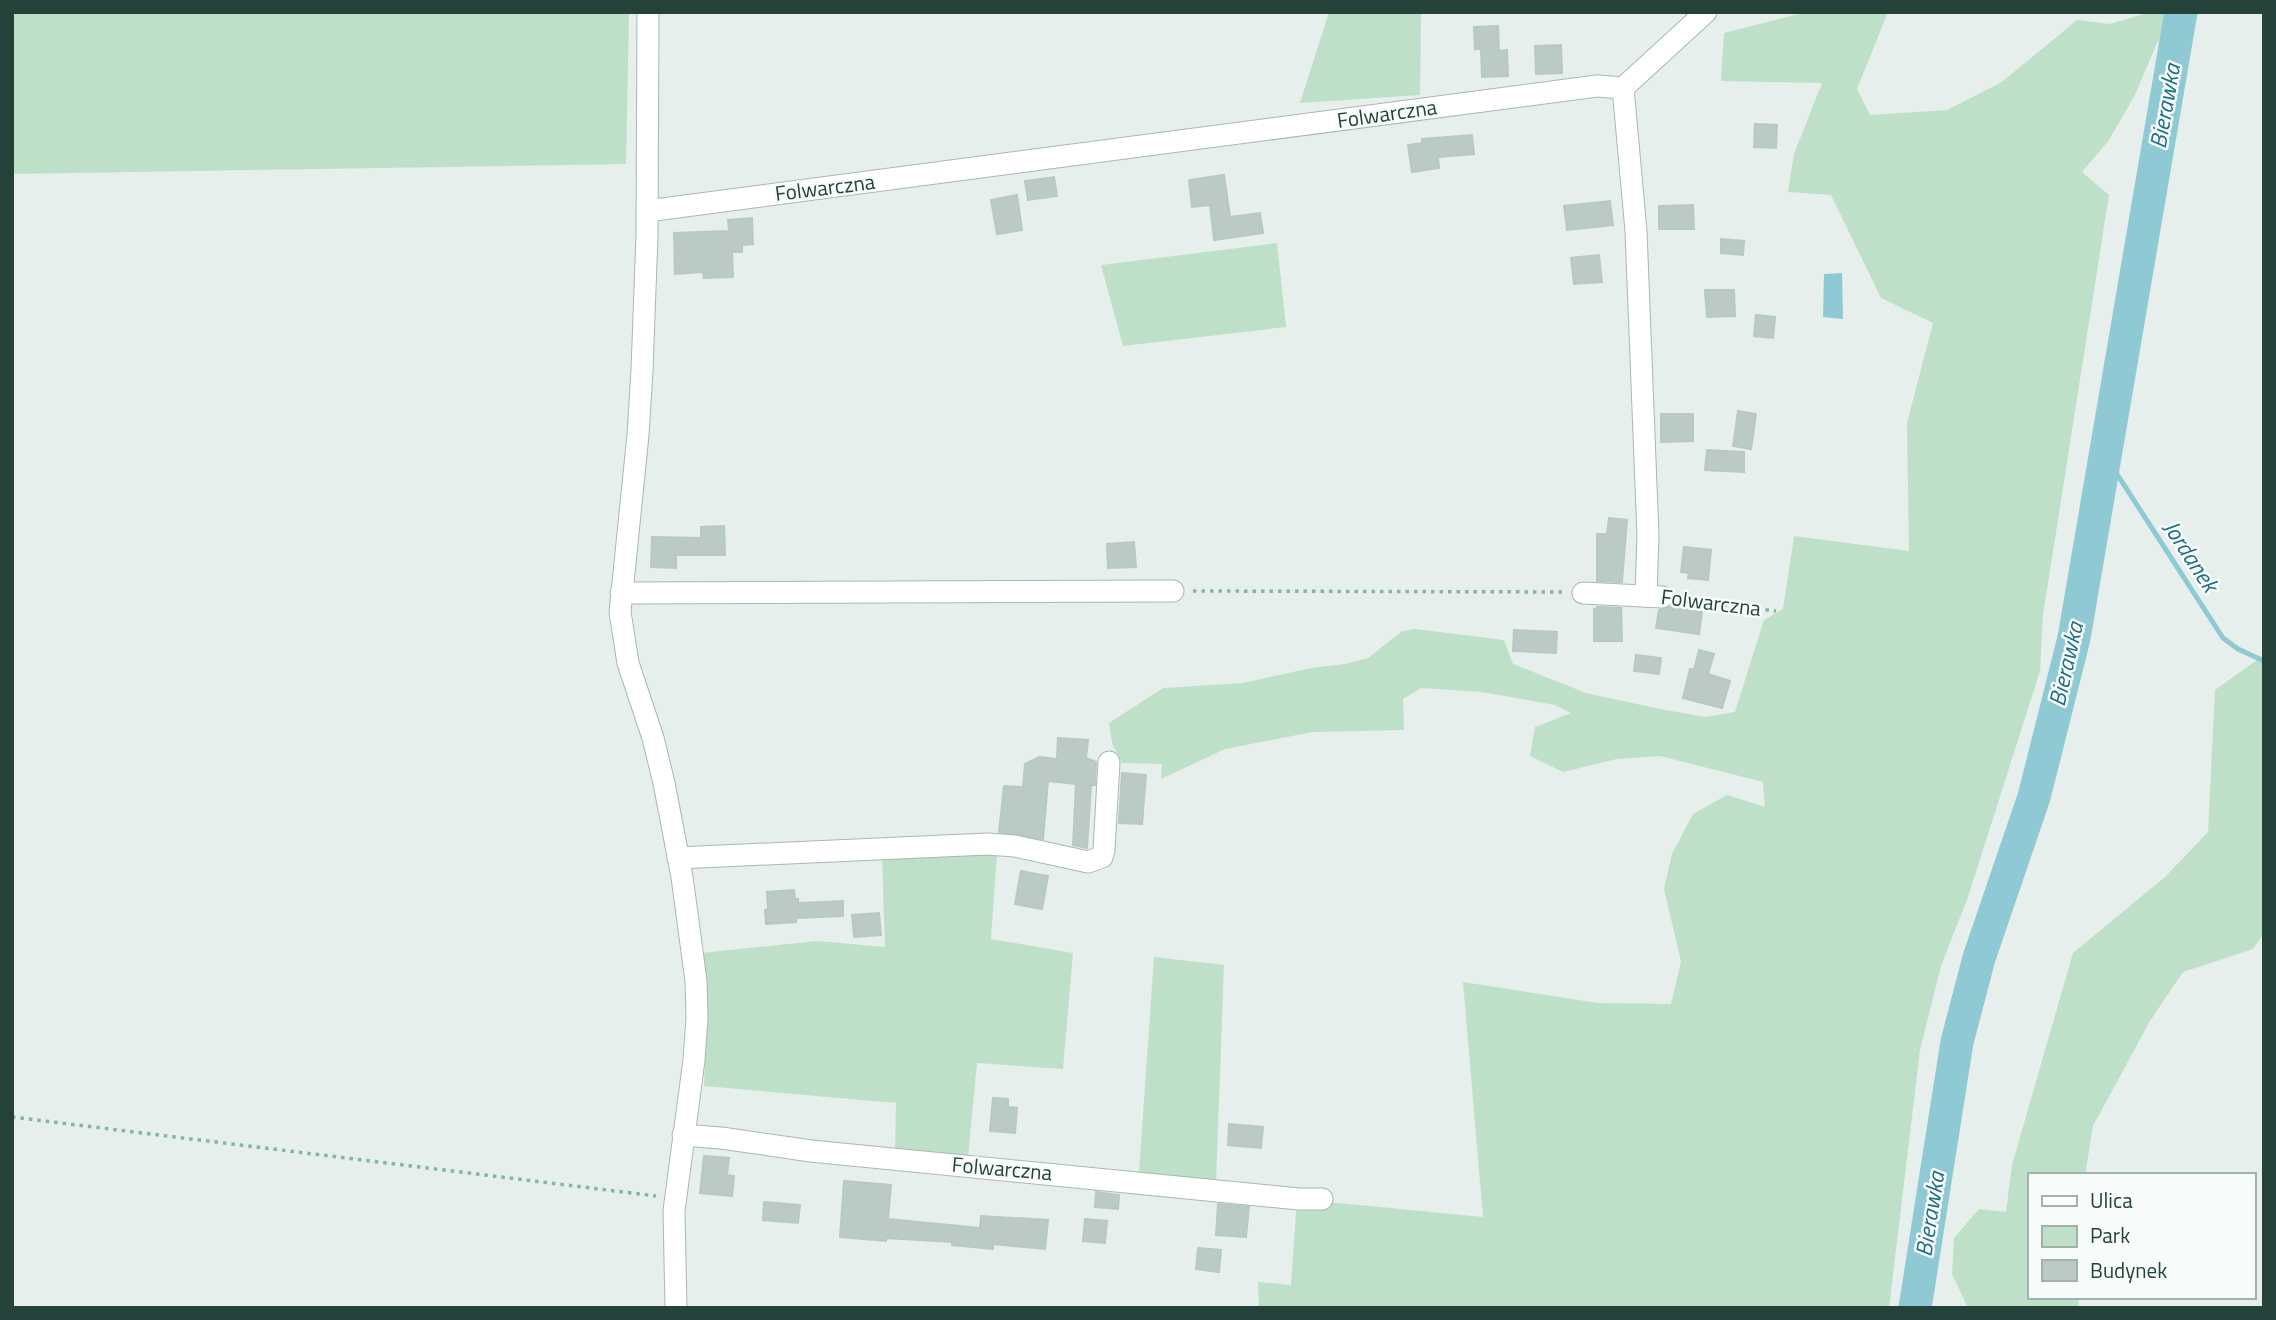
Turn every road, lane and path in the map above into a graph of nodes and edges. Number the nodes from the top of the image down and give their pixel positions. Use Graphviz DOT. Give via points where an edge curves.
graph roads {
  1 [pos="648,12"];
  2 [pos="1706,12"];
  3 [pos="1623,89"];
  4 [pos="647,211"];
  5 [pos="1173,591"];
  6 [pos="621,593"];
  7 [pos="1583,593"];
  8 [pos="1654,596"];
  9 [pos="1776,611"];
  10 [pos="1109,762"];
  11 [pos="678,858"];
  12 [pos="12,1117"];
  13 [pos="683,1135"];
  14 [pos="675,1198"];
  15 [pos="1322,1199"];
  16 [pos="676,1308"];
  1 -- 4 [label="street"];
  2 -- 3 [label="street"];
  3 -- 4 [label="street, Folwarczna" via="1605,86 1560,91"];
  3 -- 8 [label="street, Folwarczna" via="1636,243"];
  4 -- 6 [label="street" via="639,417"];
  5 -- 6 [label="street"];
  5 -- 7 [label="path"];
  6 -- 11 [label="street" via="626,653 658,758"];
  7 -- 8 [label="street, Folwarczna"];
  8 -- 9 [label="path, Folwarczna"];
  10 -- 11 [label="street" via="1104,850 1095,861 987,844"];
  11 -- 13 [label="street" via="697,1008"];
  12 -- 14 [label="path"];
  13 -- 14 [label="street"];
  13 -- 15 [label="street, Folwarczna"];
  14 -- 16 [label="street"];
}
